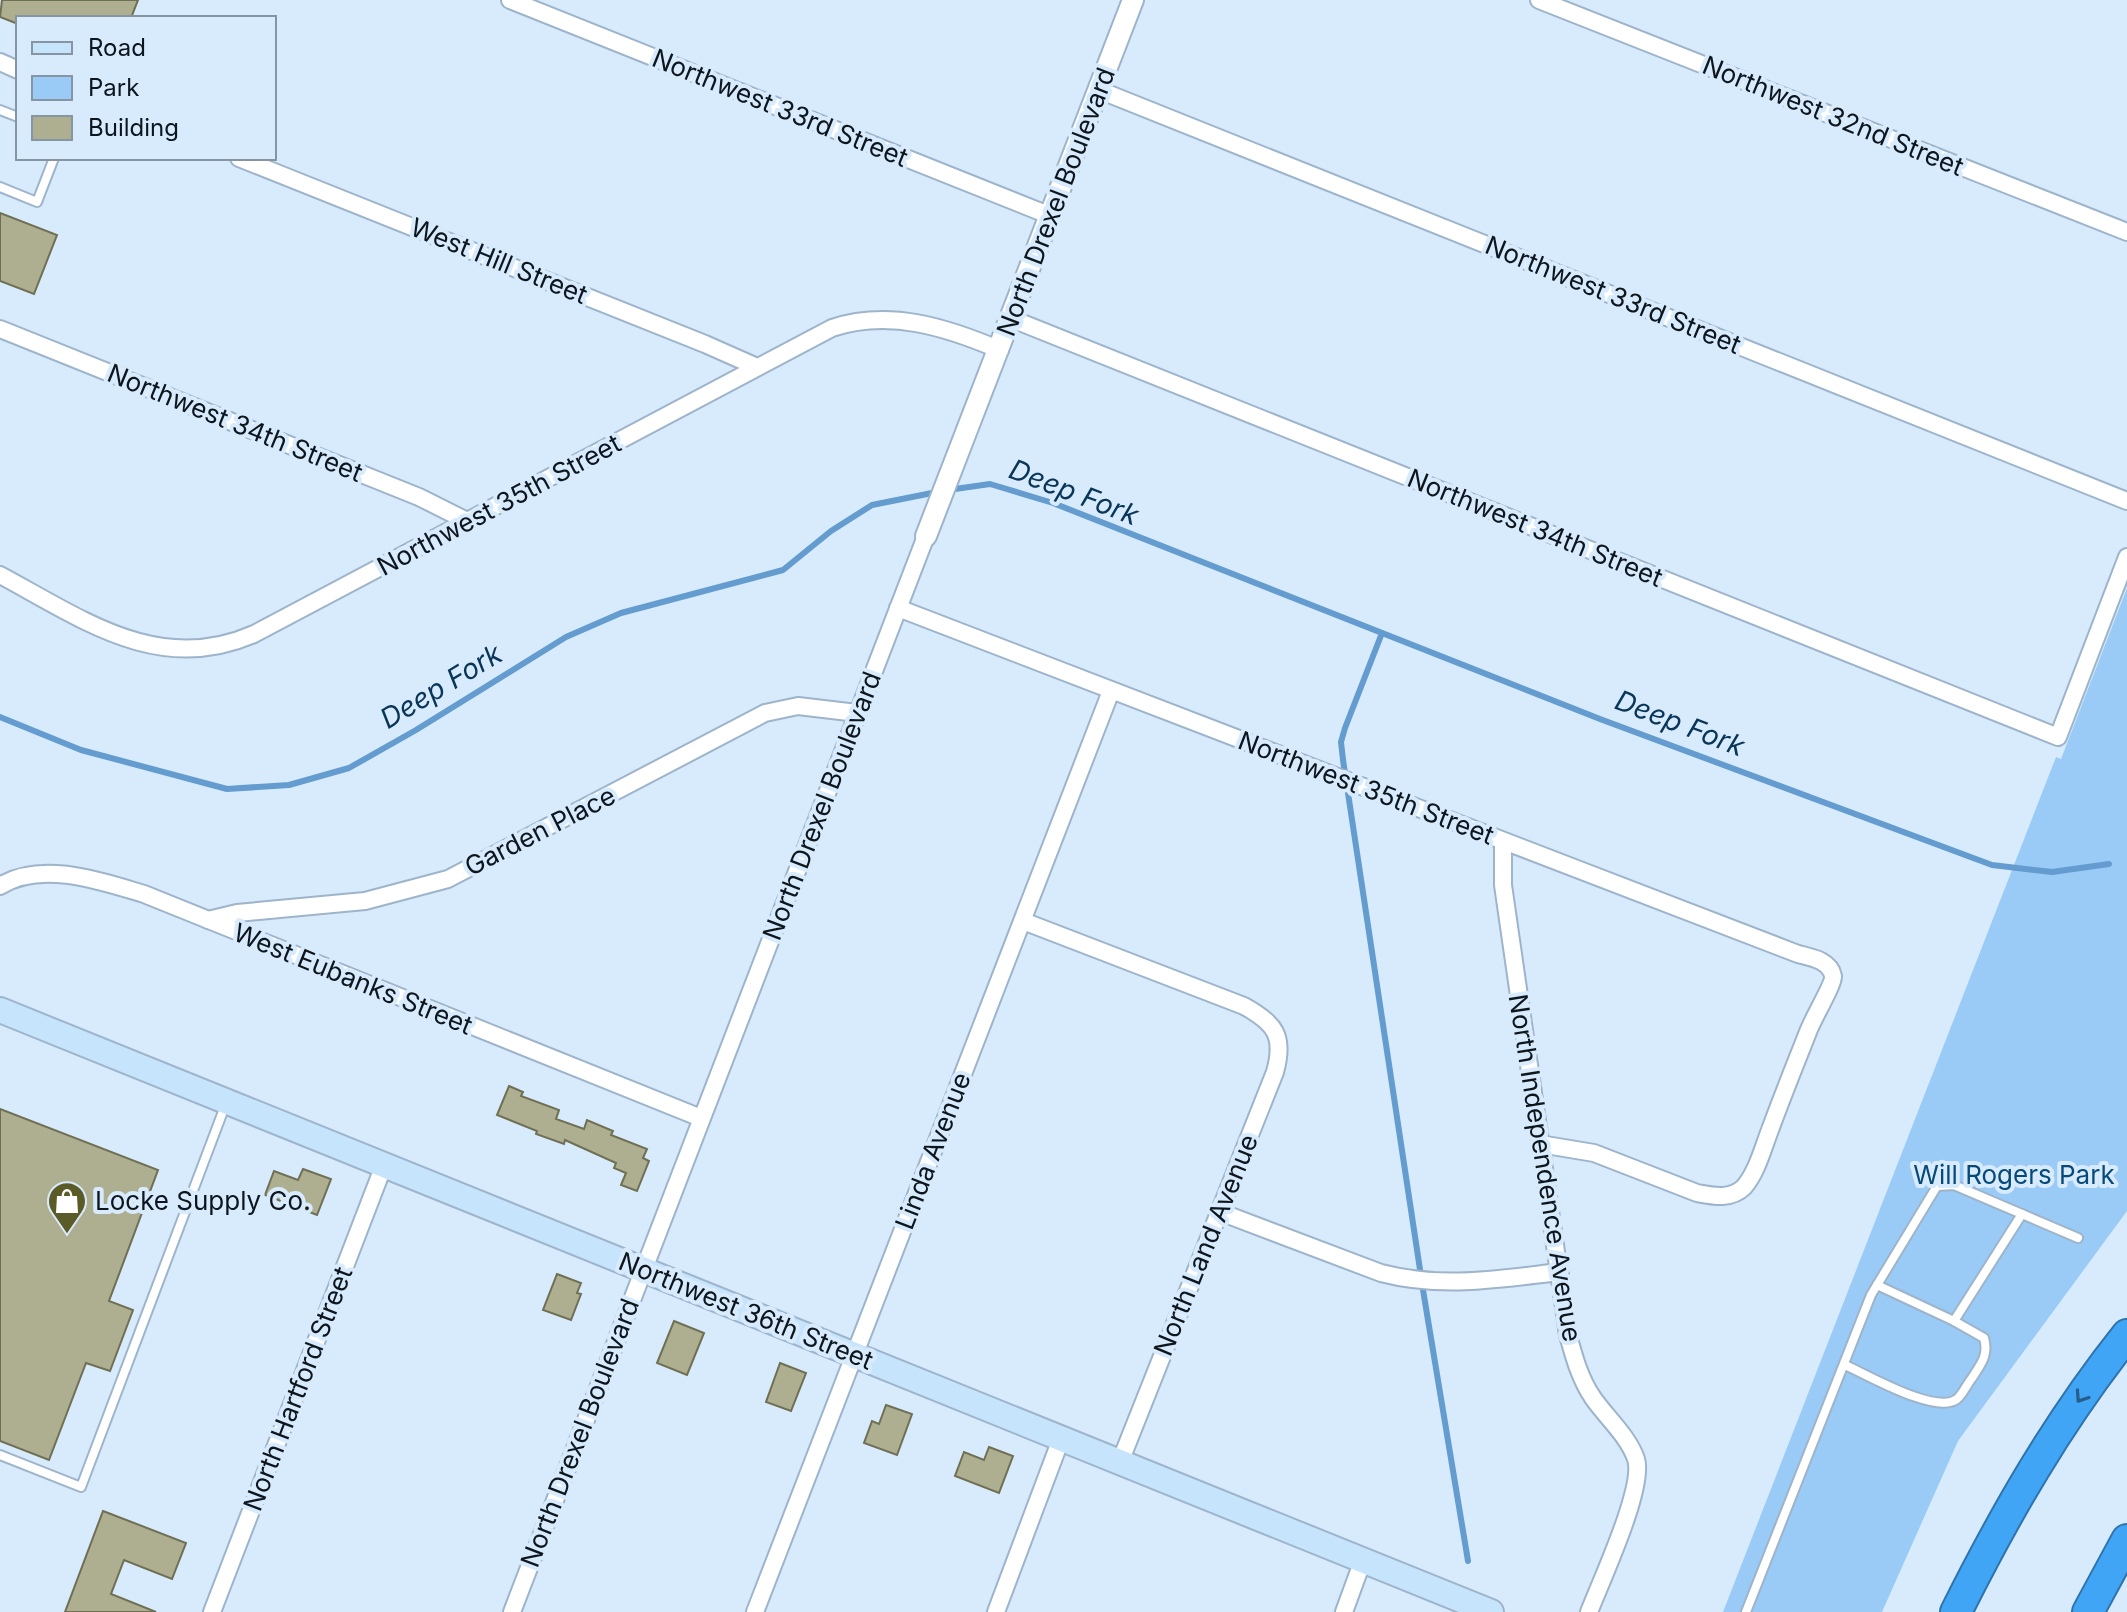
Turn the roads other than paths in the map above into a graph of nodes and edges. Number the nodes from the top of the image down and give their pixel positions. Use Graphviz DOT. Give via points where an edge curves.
graph roads {
  1 [pos="510,0"];
  2 [pos="1133,0"];
  3 [pos="1539,0"];
  4 [pos="529,4"];
  5 [pos="1099,90"];
  6 [pos="53,160"];
  7 [pos="244,160"];
  8 [pos="0,187"];
  9 [pos="1051,216"];
  10 [pos="2127,232"];
  11 [pos="1012,319"];
  12 [pos="0,329"];
  13 [pos="1000,350"];
  14 [pos="757,367"];
  15 [pos="2127,501"];
  16 [pos="467,521"];
  17 [pos="926,536"];
  18 [pos="2127,557"];
  19 [pos="0,575"];
  20 [pos="898,608"];
  21 [pos="1111,691"];
  22 [pos="857,713"];
  23 [pos="1503,841"];
  24 [pos="0,886"];
  25 [pos="208,920"];
  26 [pos="1023,921"];
  27 [pos="0,1010"];
  28 [pos="227,1102"];
  29 [pos="701,1118"];
  30 [pos="1540,1144"];
  31 [pos="384,1165"];
  32 [pos="1220,1212"];
  33 [pos="2022,1214"];
  34 [pos="2078,1238"];
  35 [pos="642,1270"];
  36 [pos="1560,1272"];
  37 [pos="1877,1285"];
  38 [pos="1954,1321"];
  39 [pos="2127,1335"];
  40 [pos="854,1354"];
  41 [pos="1845,1365"];
  42 [pos="1061,1439"];
  43 [pos="0,1455"];
  44 [pos="1120,1462"];
  45 [pos="2127,1540"];
  46 [pos="1363,1560"];
  47 [pos="2127,1564"];
  48 [pos="212,1612"];
  49 [pos="512,1612"];
  50 [pos="755,1612"];
  51 [pos="996,1612"];
  52 [pos="1344,1612"];
  53 [pos="1491,1612"];
  54 [pos="1589,1612"];
  55 [pos="1746,1612"];
  56 [pos="1956,1612"];
  57 [pos="2088,1612"];
  58 [pos="2107,1612"];
  1 -- 4 [label="street, Northwest 33rd Street"];
  2 -- 5 [label="street, North Drexel Boulevard"];
  3 -- 10 [label="street, Northwest 32nd Street"];
  4 -- 9 [label="street, Northwest 33rd Street"];
  5 -- 9 [label="street, North Drexel Boulevard"];
  5 -- 15 [label="street, Northwest 33rd Street"];
  6 -- 8 [label="lane" via="37,202"];
  7 -- 14 [label="street, West Hill Street"];
  9 -- 11 [label="street, North Drexel Boulevard"];
  11 -- 13 [label="street, North Drexel Boulevard"];
  11 -- 18 [label="street, Northwest 34th Street" via="2058,737"];
  12 -- 16 [label="street, Northwest 34th Street"];
  13 -- 14 [label="street, Northwest 35th Street" via="922,324 872,319 832,328"];
  13 -- 17 [label="street, North Drexel Boulevard"];
  14 -- 16 [label="street, Northwest 35th Street"];
  16 -- 19 [label="street, Northwest 35th Street" via="254,634 201,650 135,642"];
  17 -- 20 [label="street, North Drexel Boulevard"];
  20 -- 21 [label="street, Northwest 35th Street"];
  20 -- 22 [label="street, North Drexel Boulevard"];
  21 -- 23 [label="street, Northwest 35th Street"];
  21 -- 26 [label="street, Linda Avenue"];
  22 -- 25 [label="street, Garden Place" via="798,706 765,713 478,865 426,886 365,901"];
  22 -- 29 [label="street, North Drexel Boulevard"];
  23 -- 30 [label="street, North Independence Avenue" via="1503,885"];
  23 -- 30 [label="street, Northwest 35th Street" via="1812,957 1831,971 1832,983 1814,1015 1758,1160 1737,1192 1714,1197 1697,1193 1594,1153"];
  24 -- 25 [label="street, West Eubanks Street" via="22,876 79,878 144,894"];
  25 -- 29 [label="street, West Eubanks Street"];
  26 -- 32 [label="street, North Land Avenue" via="1244,1006 1274,1027 1279,1056"];
  26 -- 40 [label="street, Linda Avenue"];
  27 -- 28 [label="main road, Northwest 36th Street"];
  28 -- 31 [label="main road, Northwest 36th Street"];
  28 -- 43 [label="lane" via="81,1487"];
  29 -- 35 [label="street, North Drexel Boulevard"];
  30 -- 36 [label="street, North Independence Avenue"];
  31 -- 35 [label="main road, Northwest 36th Street"];
  31 -- 48 [label="street, North Hartford Street"];
  32 -- 36 [label="street" via="1408,1279 1442,1283"];
  32 -- 44 [label="street, North Land Avenue"];
  33 -- 34 [label="lane"];
  33 -- 37 [label="lane" via="1954,1185 1937,1186"];
  33 -- 38 [label="lane"];
  35 -- 40 [label="main road, Northwest 36th Street"];
  35 -- 49 [label="street, North Drexel Boulevard"];
  36 -- 54 [label="street, North Independence Avenue" via="1576,1365 1638,1468 1635,1490"];
  37 -- 38 [label="lane"];
  37 -- 41 [label="lane"];
  38 -- 41 [label="lane" via="1984,1338 1987,1347 1958,1398 1944,1404"];
  39 -- 56 [label="highway, one-way" via="2021,1488"];
  40 -- 42 [label="main road, Northwest 36th Street"];
  40 -- 50 [label="street, Linda Avenue"];
  41 -- 55 [label="lane"];
  42 -- 44 [label="main road, Northwest 36th Street"];
  42 -- 51 [label="street"];
  44 -- 46 [label="main road, Northwest 36th Street"];
  45 -- 57 [label="highway"];
  46 -- 52 [label="street"];
  46 -- 53 [label="main road, Northwest 36th Street"];
  47 -- 58 [label="highway"];
}
